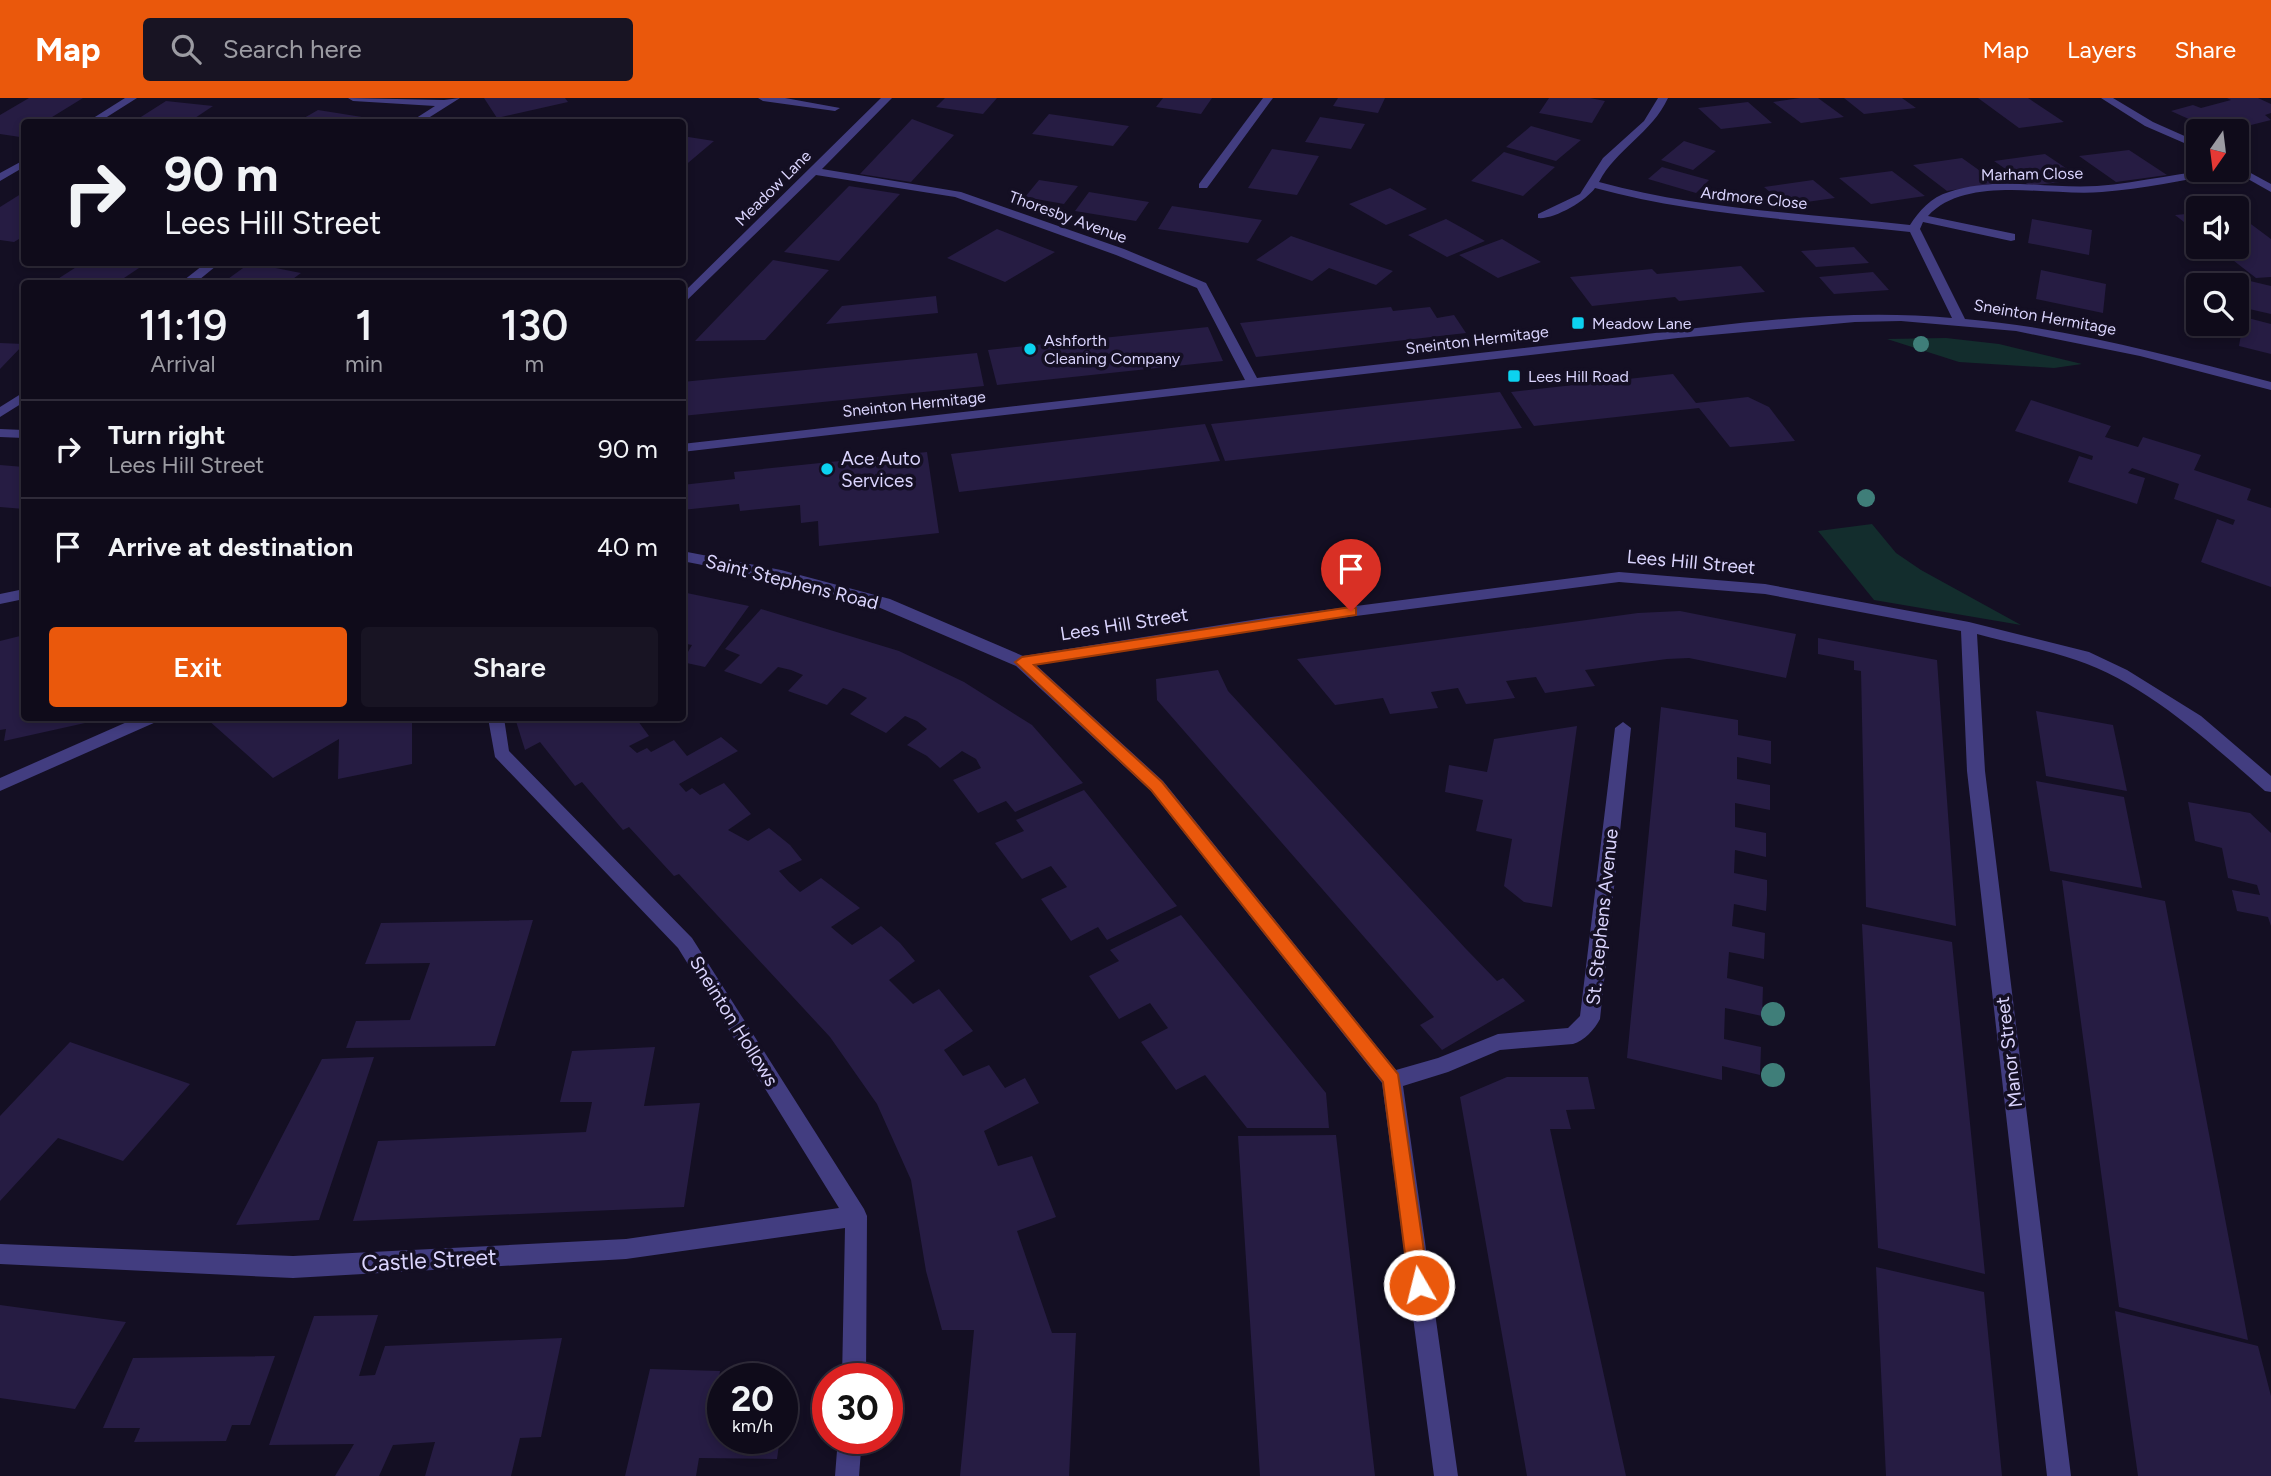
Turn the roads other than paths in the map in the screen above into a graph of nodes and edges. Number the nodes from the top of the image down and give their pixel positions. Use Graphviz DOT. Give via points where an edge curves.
graph roads {
  1 [pos="132,98"];
  2 [pos="352,98"];
  3 [pos="455,98"];
  4 [pos="763,98"];
  5 [pos="887,98"];
  6 [pos="1268,98"];
  7 [pos="1663,98"];
  8 [pos="2106,98"];
  9 [pos="442,103"];
  10 [pos="835,108"];
  11 [pos="97,119"];
  12 [pos="419,119"];
  13 [pos="2186,141"];
  14 [pos="21,165"];
  15 [pos="813,171"];
  16 [pos="2186,175"];
  17 [pos="2249,176"];
  18 [pos="0,178"];
  19 [pos="1592,184"];
  20 [pos="1203,186"];
  21 [pos="2271,189"];
  22 [pos="1542,216"];
  23 [pos="1917,223"];
  24 [pos="2011,237"];
  25 [pos="210,266"];
  26 [pos="190,280"];
  27 [pos="686,297"];
  28 [pos="1960,321"];
  29 [pos="1252,383"];
  30 [pos="2271,386"];
  31 [pos="21,398"];
  32 [pos="0,413"];
  33 [pos="0,433"];
  34 [pos="21,434"];
  35 [pos="686,448"];
  36 [pos="686,557"];
  37 [pos="21,595"];
  38 [pos="0,599"];
  39 [pos="1969,626"];
  40 [pos="1022,662"];
  41 [pos="143,721"];
  42 [pos="496,721"];
  43 [pos="1623,728"];
  44 [pos="0,785"];
  45 [pos="2271,786"];
  46 [pos="1392,1080"];
  47 [pos="856,1216"];
  48 [pos="0,1254"];
  49 [pos="854,1363"];
  50 [pos="849,1454"];
  51 [pos="847,1476"];
  52 [pos="1446,1476"];
  53 [pos="2059,1476"];
  1 -- 11 [label="street"];
  2 -- 9 [label="street"];
  3 -- 9 [label="street"];
  4 -- 10 [label="street"];
  5 -- 15 [label="street, Meadow Lane"];
  6 -- 20 [label="street"];
  7 -- 19 [label="street" via="1657,113 1634,139 1600,164"];
  8 -- 13 [label="street"];
  9 -- 12 [label="street"];
  14 -- 18 [label="street"];
  15 -- 27 [label="street, Meadow Lane"];
  15 -- 29 [label="street, Thoresby Avenue" via="957,194 1202,286"];
  16 -- 23 [label="street, Marham Close" via="2082,190 1987,188 1952,195 1933,205"];
  17 -- 21 [label="street"];
  19 -- 22 [label="street" via="1584,195"];
  19 -- 23 [label="street, Ardmore Close" via="1661,207"];
  23 -- 24 [label="street, Ardmore Close"];
  23 -- 28 [label="street"];
  25 -- 26 [label="street"];
  28 -- 29 [label="street, Sneinton Hermitage" via="1855,318"];
  28 -- 30 [label="street, Sneinton Hermitage" via="2016,327 2141,352"];
  29 -- 35 [label="street, Sneinton Hermitage"];
  31 -- 32 [label="street"];
  33 -- 34 [label="street"];
  36 -- 40 [label="street, Saint Stephens Road" via="781,575 884,603"];
  37 -- 38 [label="street"];
  39 -- 40 [label="street, Lees Hill Street" via="1765,590 1619,577 1271,622"];
  39 -- 45 [label="street, Lees Hill Street" via="2083,656 2121,674 2195,720"];
  39 -- 53 [label="street, Manor Street" via="1976,772"];
  40 -- 46 [label="street, Saint Stephens Road" via="1157,786"];
  41 -- 44 [label="street"];
  42 -- 47 [label="street, Sneinton Hollows" via="501,753 685,943"];
  43 -- 46 [label="street, St. Stephens Avenue" via="1590,1019 1573,1036 1498,1042"];
  46 -- 52 [label="street"];
  47 -- 48 [label="street, Castle Street" via="626,1249 293,1267"];
  47 -- 49 [label="street"];
  50 -- 51 [label="street"];
}
